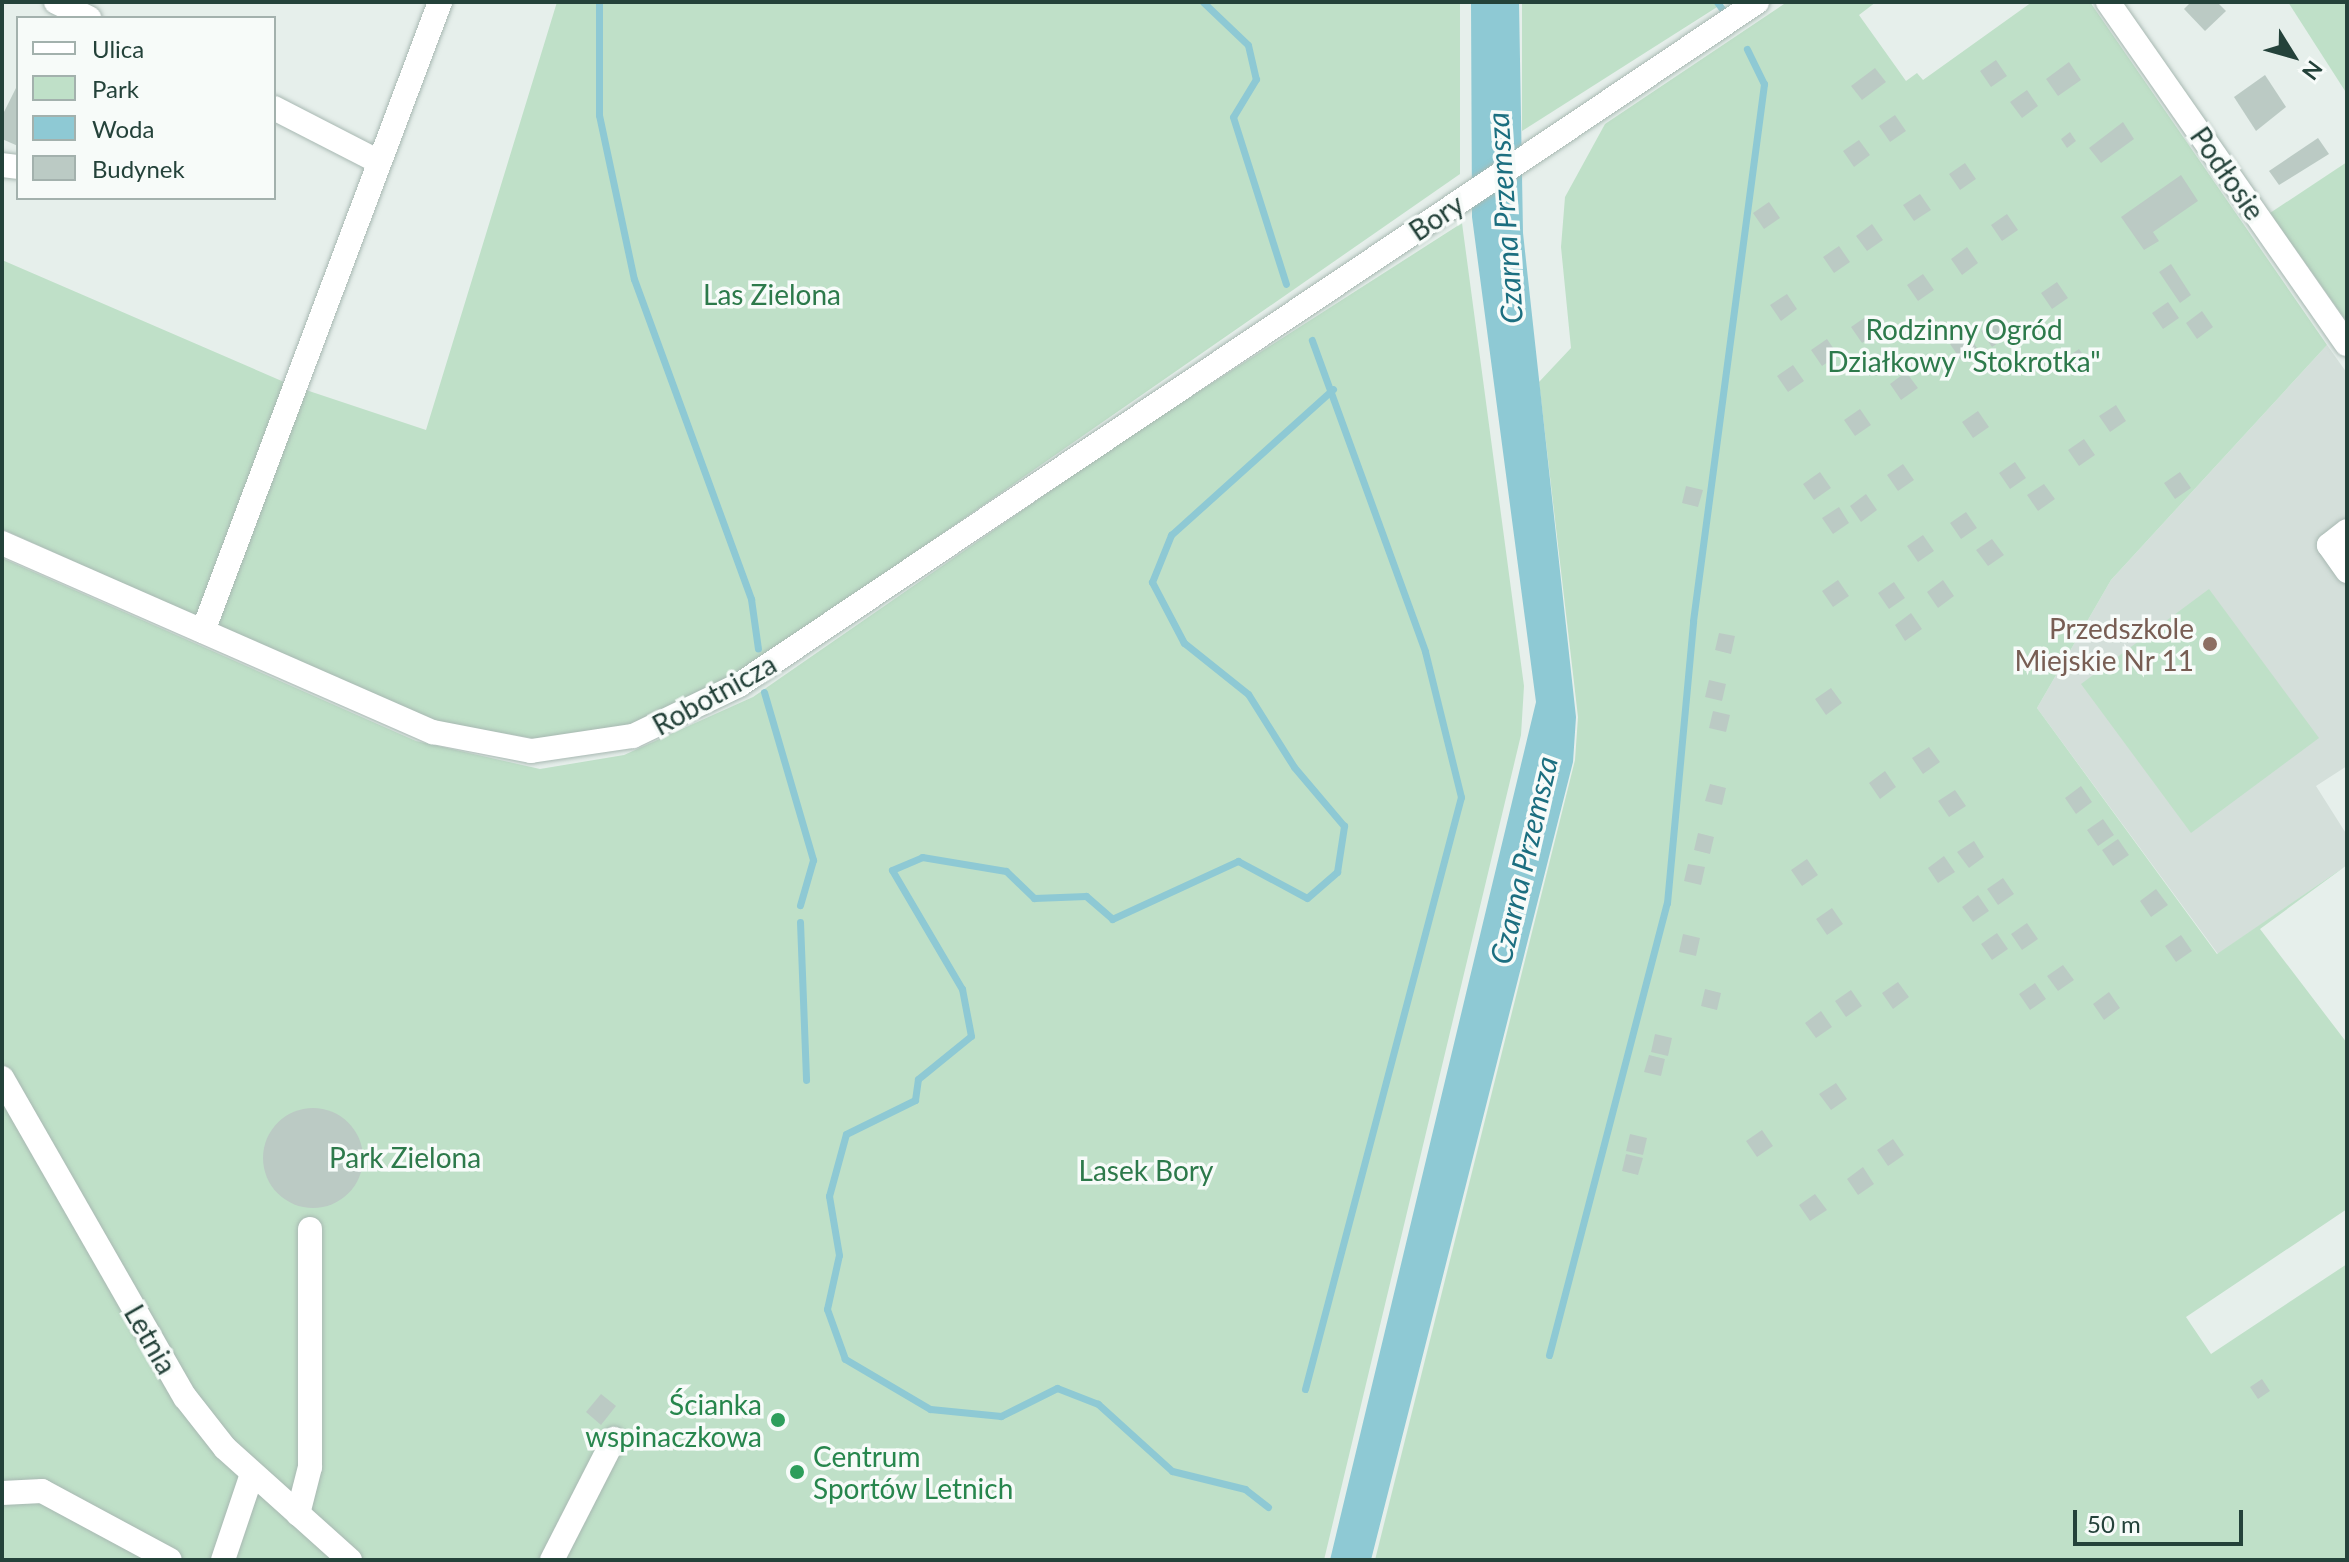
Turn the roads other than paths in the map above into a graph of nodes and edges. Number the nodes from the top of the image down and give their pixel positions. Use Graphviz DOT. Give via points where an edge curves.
graph roads {
  1 [pos="56,2"];
  2 [pos="440,2"];
  3 [pos="1757,2"];
  4 [pos="2108,2"];
  5 [pos="85,16"];
  6 [pos="276,109"];
  7 [pos="379,162"];
  8 [pos="2347,344"];
  9 [pos="1195,380"];
  10 [pos="2347,531"];
  11 [pos="2,543"];
  12 [pos="2347,571"];
  13 [pos="203,631"];
  14 [pos="2,1078"];
  15 [pos="310,1229"];
  16 [pos="614,1439"];
  17 [pos="252,1474"];
  18 [pos="2,1493"];
  19 [pos="298,1514"];
  20 [pos="170,1560"];
  21 [pos="223,1560"];
  22 [pos="350,1560"];
  23 [pos="552,1560"];
  1 -- 5 [label="street"];
  2 -- 7 [label="street"];
  3 -- 9 [label="street, Bory"];
  4 -- 8 [label="street, Podłosie"];
  6 -- 7 [label="street"];
  7 -- 13 [label="street"];
  9 -- 13 [label="street, Robotnicza" via="739,685 633,736 553,750 487,748 407,723"];
  10 -- 12 [label="street" via="2329,545"];
  11 -- 13 [label="street, Robotnicza"];
  14 -- 17 [label="street, Letnia" via="185,1397"];
  15 -- 19 [label="street" via="310,1467"];
  16 -- 23 [label="street"];
  17 -- 19 [label="street, Letnia"];
  17 -- 21 [label="street"];
  18 -- 20 [label="street" via="42,1491"];
  19 -- 22 [label="street, Letnia"];
}
